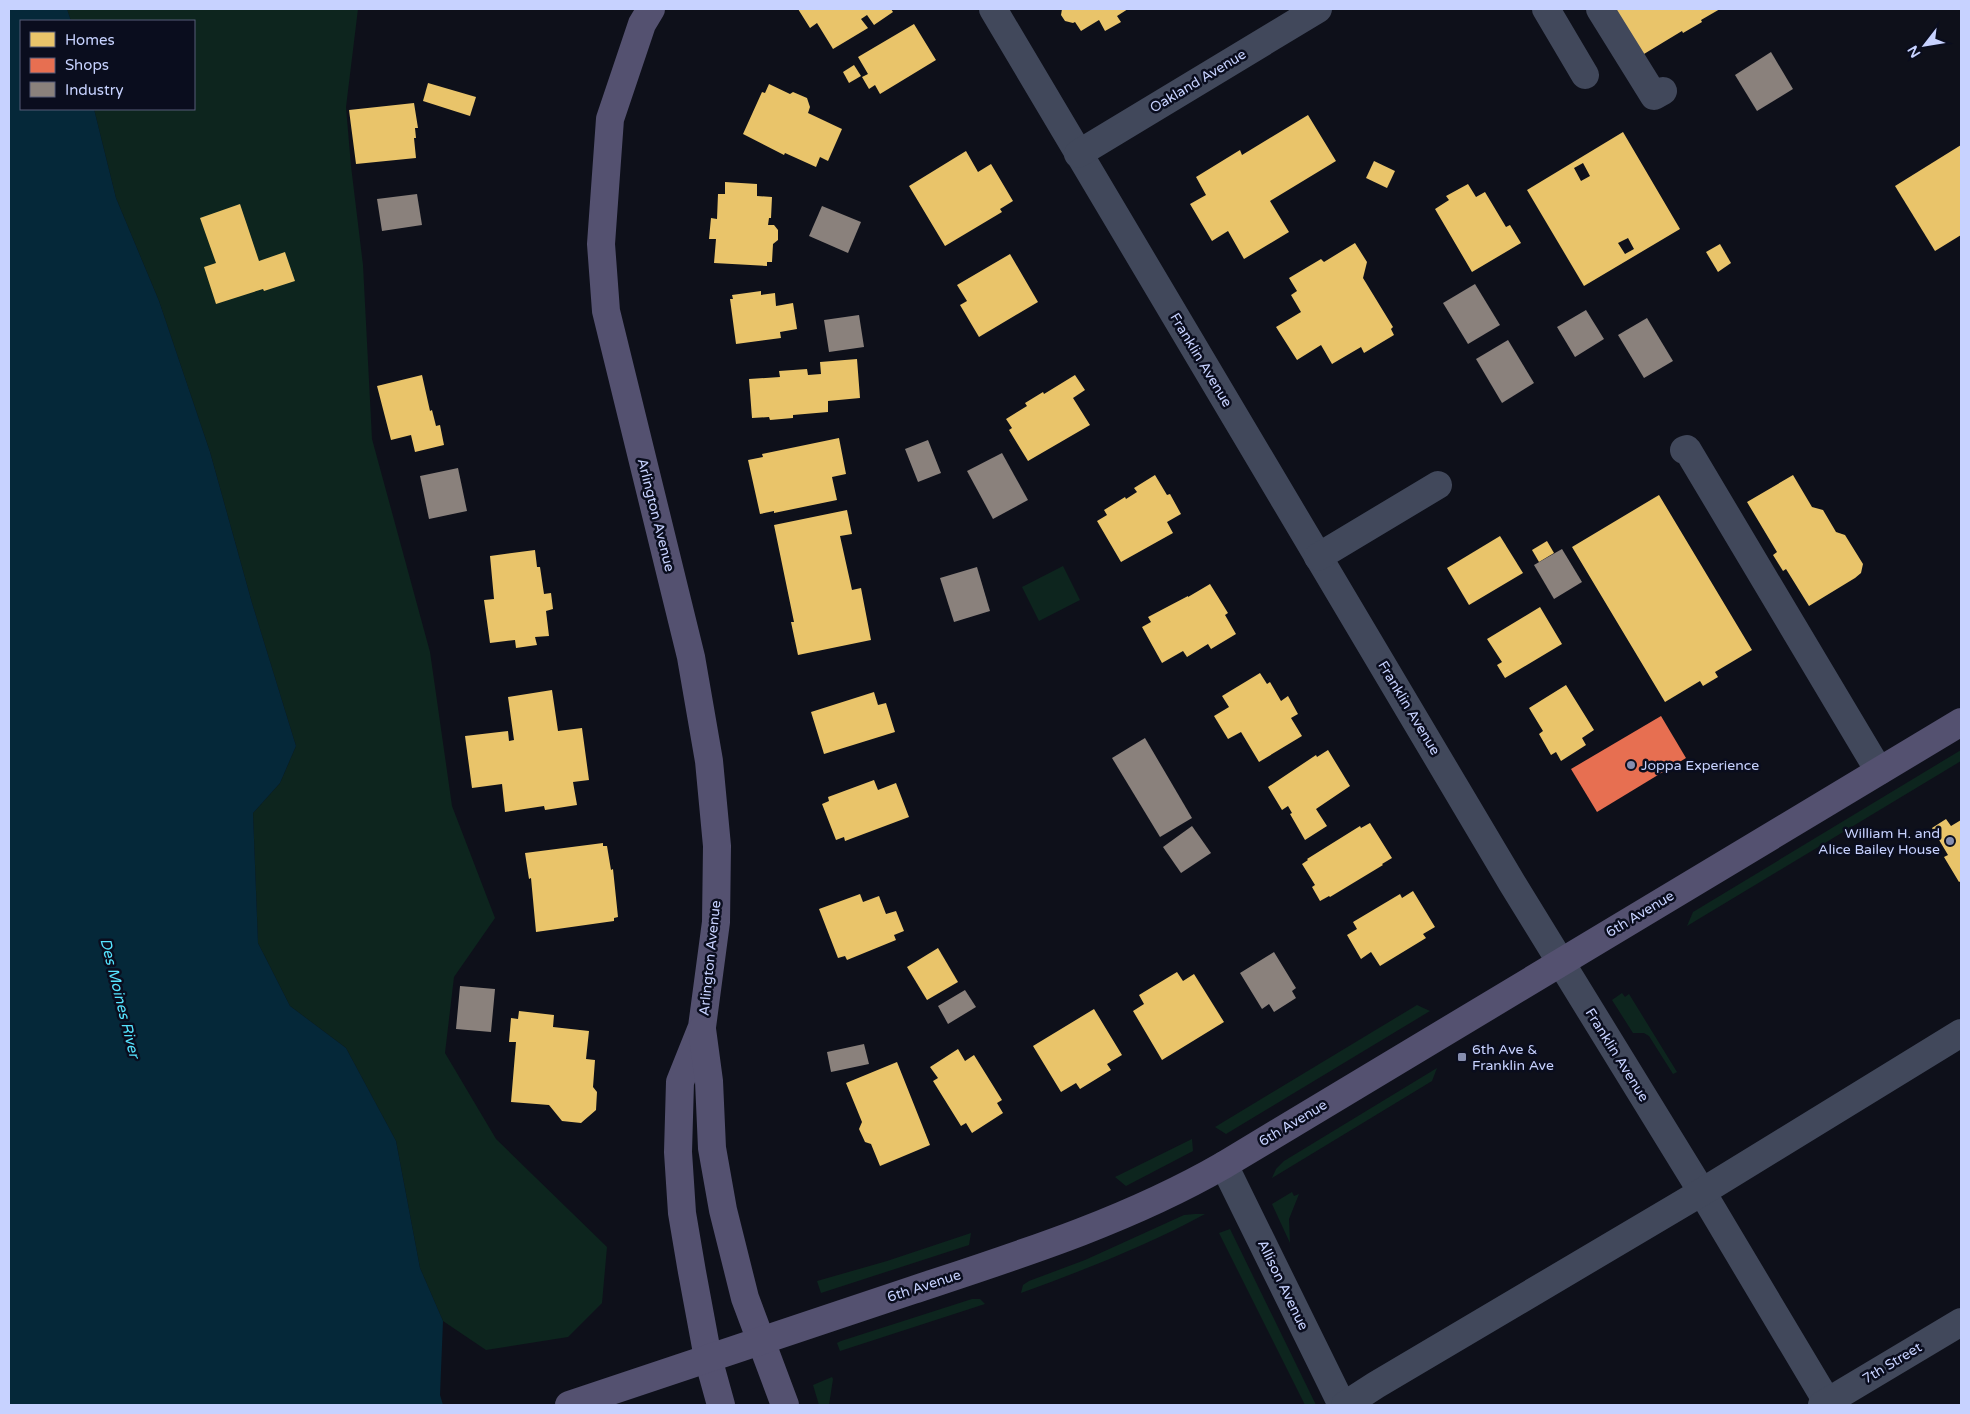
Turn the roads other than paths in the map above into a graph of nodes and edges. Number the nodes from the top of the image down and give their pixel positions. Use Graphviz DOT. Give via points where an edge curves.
graph roads {
  1 [pos="651,9"];
  2 [pos="993,9"];
  3 [pos="1318,9"];
  4 [pos="1546,9"];
  5 [pos="1600,9"];
  6 [pos="1586,75"];
  7 [pos="1663,90"];
  8 [pos="1078,154"];
  9 [pos="1691,446"];
  10 [pos="1438,485"];
  11 [pos="1318,557"];
  12 [pos="1961,722"];
  13 [pos="1879,771"];
  14 [pos="1560,962"];
  15 [pos="702,1028"];
  16 [pos="1961,1033"];
  17 [pos="1224,1165"];
  18 [pos="1702,1192"];
  19 [pos="1961,1322"];
  20 [pos="760,1341"];
  21 [pos="708,1358"];
  22 [pos="1826,1404"];
  23 [pos="569,1405"];
  24 [pos="722,1405"];
  25 [pos="785,1405"];
  26 [pos="1344,1405"];
  1 -- 15 [label="main road, Arlington Avenue" via="642,24 610,119 601,244 606,311 691,657 709,761 717,846 716,922"];
  2 -- 8 [label="street, Franklin Avenue"];
  3 -- 8 [label="street, Oakland Avenue"];
  4 -- 6 [label="street"];
  5 -- 7 [label="street" via="1654,96"];
  8 -- 11 [label="street, Franklin Avenue"];
  9 -- 13 [label="street"];
  10 -- 11 [label="street"];
  11 -- 14 [label="street, Franklin Avenue"];
  12 -- 13 [label="main road, 6th Avenue"];
  13 -- 14 [label="main road, 6th Avenue"];
  14 -- 17 [label="main road, 6th Avenue"];
  14 -- 18 [label="street, Franklin Avenue"];
  15 -- 20 [label="main road, Arlington Avenue" via="709,1080 712,1148 723,1210 745,1298"];
  15 -- 21 [label="main road, Arlington Avenue" via="680,1082 678,1152 682,1213"];
  16 -- 18 [label="street"];
  17 -- 20 [label="main road, 6th Avenue" via="1163,1198 1093,1228"];
  17 -- 26 [label="street, Allison Avenue"];
  18 -- 22 [label="street, Franklin Avenue"];
  18 -- 26 [label="street"];
  19 -- 22 [label="street, 7th Street"];
  20 -- 21 [label="main road, 6th Avenue"];
  20 -- 25 [label="main road, Arlington Avenue"];
  21 -- 23 [label="main road, 6th Avenue"];
  21 -- 24 [label="main road, Arlington Avenue"];
}
